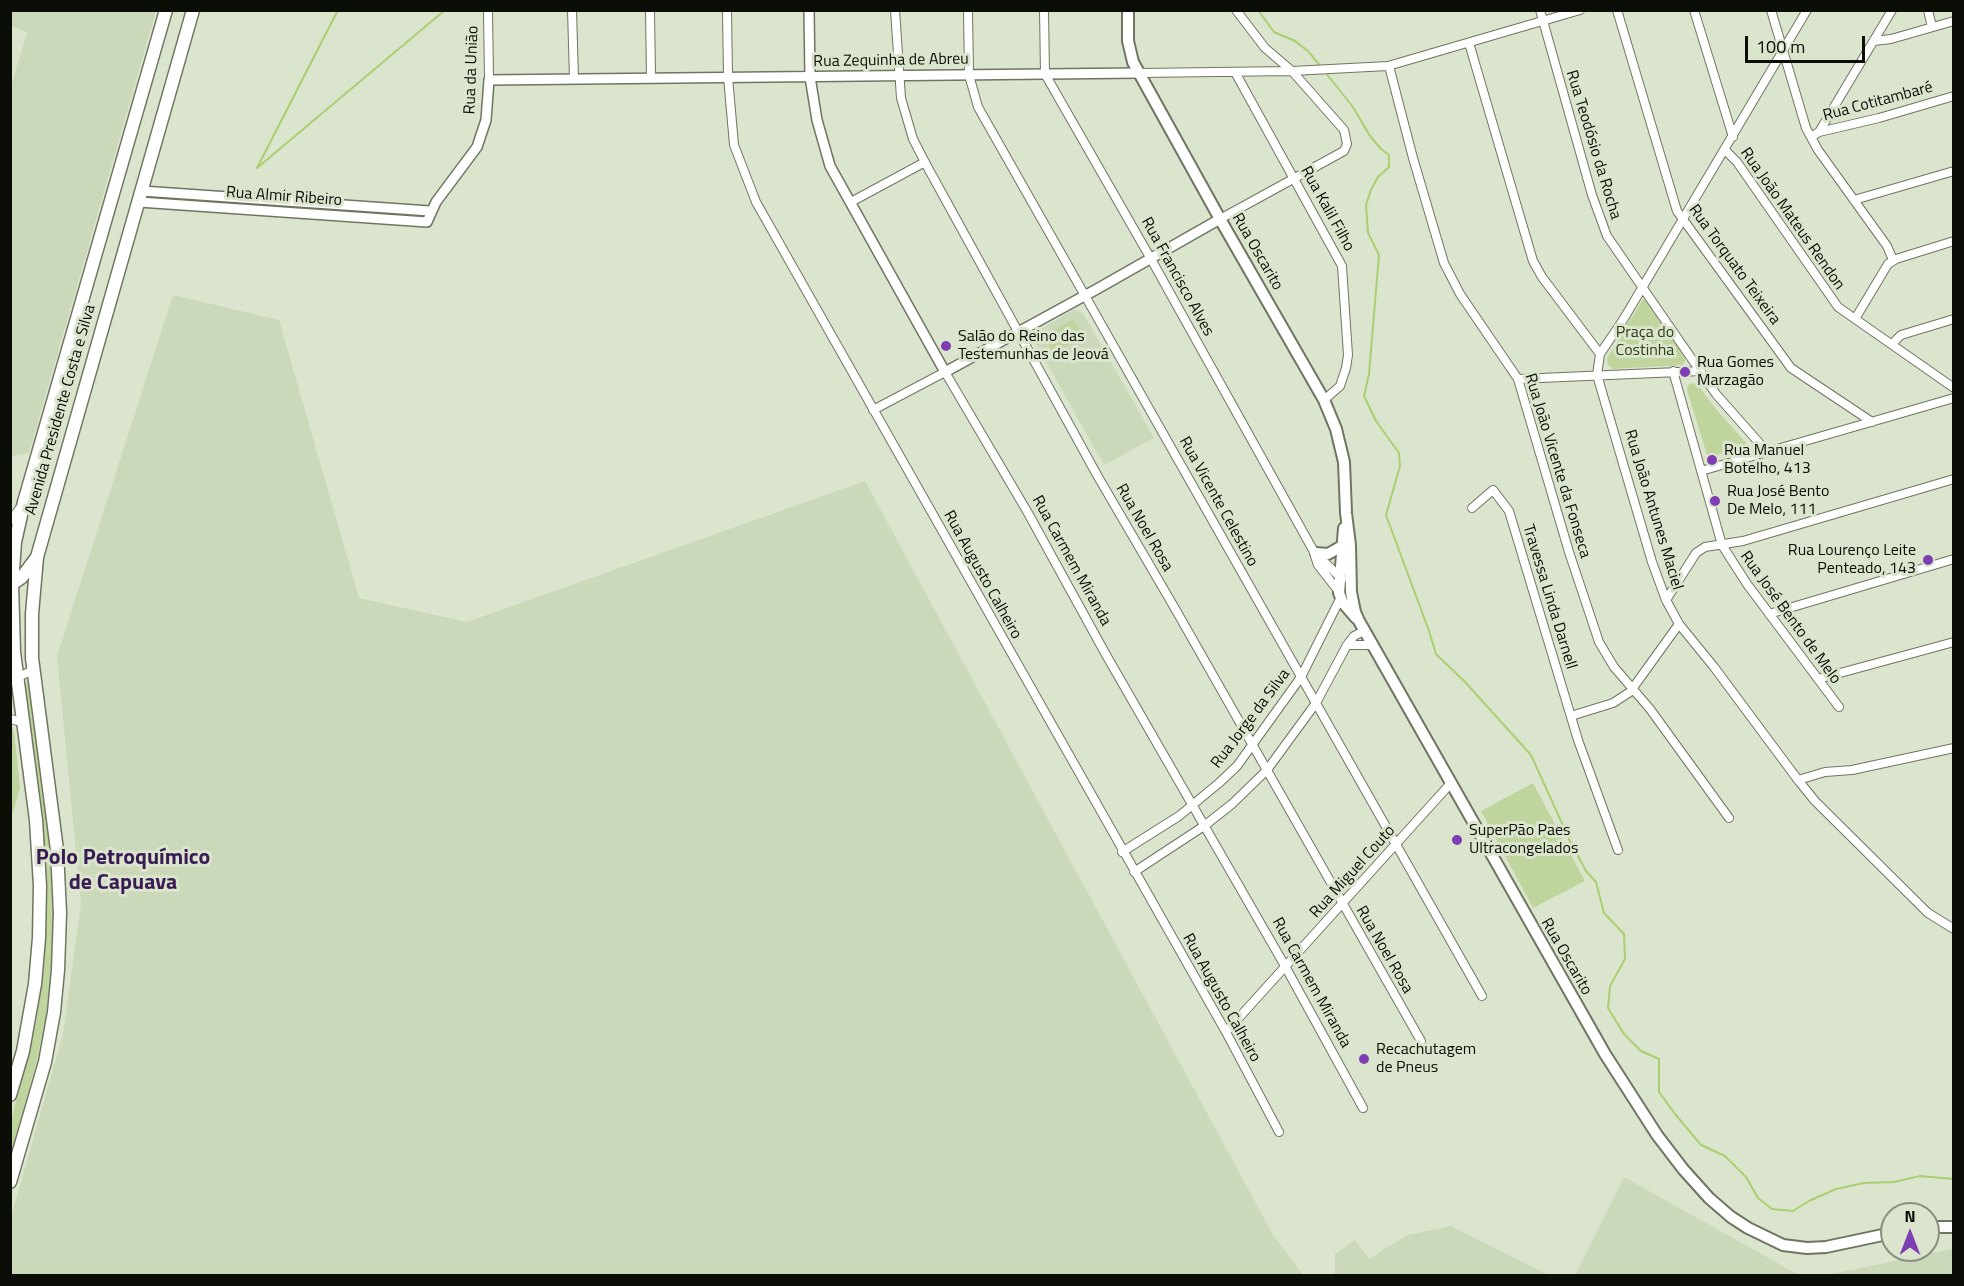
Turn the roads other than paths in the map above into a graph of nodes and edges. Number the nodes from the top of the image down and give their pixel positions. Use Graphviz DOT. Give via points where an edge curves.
graph roads {
  1 [pos="166,10"];
  2 [pos="193,10"];
  3 [pos="488,10"];
  4 [pos="573,10"];
  5 [pos="650,10"];
  6 [pos="727,10"];
  7 [pos="809,10"];
  8 [pos="895,10"];
  9 [pos="968,10"];
  10 [pos="1044,10"];
  11 [pos="1128,10"];
  12 [pos="1236,10"];
  13 [pos="1540,10"];
  14 [pos="1580,10"];
  15 [pos="1617,10"];
  16 [pos="1694,10"];
  17 [pos="1771,10"];
  18 [pos="1807,10"];
  19 [pos="1892,10"];
  20 [pos="1928,10"];
  21 [pos="1543,21"];
  22 [pos="1953,21"];
  23 [pos="1932,27"];
  24 [pos="1874,41"];
  25 [pos="1469,43"];
  26 [pos="1783,51"];
  27 [pos="1389,66"];
  28 [pos="1292,71"];
  29 [pos="1235,72"];
  30 [pos="1140,73"];
  31 [pos="1045,74"];
  32 [pos="898,75"];
  33 [pos="969,75"];
  34 [pos="810,76"];
  35 [pos="651,78"];
  36 [pos="728,78"];
  37 [pos="574,79"];
  38 [pos="489,80"];
  39 [pos="1953,96"];
  40 [pos="1819,132"];
  41 [pos="1732,136"];
  42 [pos="1811,137"];
  43 [pos="1725,150"];
  44 [pos="925,162"];
  45 [pos="1953,171"];
  46 [pos="1295,179"];
  47 [pos="140,197"];
  48 [pos="1854,200"];
  49 [pos="851,202"];
  50 [pos="430,211"];
  51 [pos="1682,218"];
  52 [pos="1220,219"];
  53 [pos="427,222"];
  54 [pos="1953,241"];
  55 [pos="1151,259"];
  56 [pos="1893,260"];
  57 [pos="1642,286"];
  58 [pos="1086,296"];
  59 [pos="1953,319"];
  60 [pos="1855,320"];
  61 [pos="1018,331"];
  62 [pos="1893,344"];
  63 [pos="1600,354"];
  64 [pos="1673,371"];
  65 [pos="1701,371"];
  66 [pos="945,372"];
  67 [pos="1597,375"];
  68 [pos="1518,379"];
  69 [pos="1953,388"];
  70 [pos="1953,398"];
  71 [pos="1324,400"];
  72 [pos="873,410"];
  73 [pos="1872,422"];
  74 [pos="1766,453"];
  75 [pos="1701,471"];
  76 [pos="1953,479"];
  77 [pos="24,502"];
  78 [pos="1472,508"];
  79 [pos="1346,513"];
  80 [pos="10,520"];
  81 [pos="1722,545"];
  82 [pos="1342,546"];
  83 [pos="1315,552"];
  84 [pos="37,557"];
  85 [pos="1953,560"];
  86 [pos="1340,578"];
  87 [pos="1350,583"];
  88 [pos="11,584"];
  89 [pos="1344,595"];
  90 [pos="1666,600"];
  91 [pos="1769,614"];
  92 [pos="1679,624"];
  93 [pos="1361,626"];
  94 [pos="1953,642"];
  95 [pos="1347,645"];
  96 [pos="1372,645"];
  97 [pos="12,653"];
  98 [pos="33,670"];
  99 [pos="13,678"];
  100 [pos="1301,678"];
  101 [pos="1818,679"];
  102 [pos="1634,688"];
  103 [pos="1316,703"];
  104 [pos="1839,707"];
  105 [pos="1571,716"];
  106 [pos="10,719"];
  107 [pos="24,725"];
  108 [pos="1252,745"];
  109 [pos="1953,748"];
  110 [pos="1267,770"];
  111 [pos="1798,780"];
  112 [pos="1451,783"];
  113 [pos="1192,806"];
  114 [pos="1729,818"];
  115 [pos="1204,826"];
  116 [pos="1397,844"];
  117 [pos="1618,850"];
  118 [pos="1122,852"];
  119 [pos="1134,872"];
  120 [pos="1342,904"];
  121 [pos="1953,928"];
  122 [pos="1285,966"];
  123 [pos="1482,996"];
  124 [pos="1226,1032"];
  125 [pos="1421,1041"];
  126 [pos="10,1095"];
  127 [pos="1363,1108"];
  128 [pos="1280,1132"];
  129 [pos="10,1182"];
  130 [pos="1880,1235"];
  1 -- 77 [label="highway, Avenida Presidente Costa e Silva"];
  2 -- 47 [label="highway, Avenida Presidente Costa e Silva"];
  3 -- 38 [label="street, Rua da União"];
  4 -- 37 [label="street"];
  5 -- 35 [label="street"];
  6 -- 36 [label="street, Rua Augusto Calheiro"];
  7 -- 34 [label="street, Rua Carmem Miranda"];
  8 -- 32 [label="street, Rua Noel Rosa"];
  9 -- 33 [label="street, Rua Vicente Celestino"];
  10 -- 31 [label="street, Rua Francisco Alves"];
  11 -- 30 [label="main road, Rua Oscarito" via="1130,49"];
  12 -- 28 [label="street" via="1265,48"];
  13 -- 21 [label="street, Rua Teodósio da Rocha"];
  14 -- 21 [label="street, Rua Zequinha de Abreu"];
  15 -- 51 [label="street, Rua Torquato Teixeira" via="1667,182"];
  16 -- 41 [label="street, Rua João Mateus Rendon"];
  17 -- 26 [label="street"];
  18 -- 26 [label="street"];
  19 -- 24 [label="street"];
  20 -- 23 [label="street"];
  21 -- 25 [label="street, Rua Zequinha de Abreu"];
  21 -- 57 [label="street, Rua Teodósio da Rocha" via="1602,225"];
  22 -- 23 [label="street"];
  23 -- 24 [label="street"];
  24 -- 40 [label="street"];
  25 -- 27 [label="street, Rua Zequinha de Abreu"];
  25 -- 63 [label="street" via="1536,267"];
  26 -- 41 [label="street"];
  26 -- 42 [label="street"];
  27 -- 28 [label="street, Rua Zequinha de Abreu"];
  27 -- 68 [label="street, Rua João Vicente da Fonseca" via="1444,262"];
  28 -- 29 [label="street, Rua Zequinha de Abreu"];
  28 -- 46 [label="street" via="1344,130 1347,141 1344,151"];
  29 -- 30 [label="street, Rua Zequinha de Abreu"];
  29 -- 46 [label="street, Rua Kalil Filho"];
  30 -- 31 [label="street, Rua Zequinha de Abreu"];
  30 -- 52 [label="main road, Rua Oscarito"];
  31 -- 33 [label="street, Rua Zequinha de Abreu"];
  31 -- 55 [label="street, Rua Francisco Alves"];
  32 -- 33 [label="street, Rua Zequinha de Abreu"];
  32 -- 34 [label="street, Rua Zequinha de Abreu"];
  32 -- 44 [label="street, Rua Noel Rosa" via="907,122"];
  33 -- 58 [label="street, Rua Vicente Celestino" via="974,98"];
  34 -- 36 [label="street, Rua Zequinha de Abreu"];
  34 -- 49 [label="street, Rua Carmem Miranda" via="830,166"];
  35 -- 36 [label="street, Rua Zequinha de Abreu"];
  35 -- 37 [label="street, Rua Zequinha de Abreu"];
  36 -- 72 [label="street, Rua Augusto Calheiro" via="734,145 756,202"];
  37 -- 38 [label="street, Rua Zequinha de Abreu"];
  38 -- 50 [label="street, Rua da União" via="486,120 477,147"];
  39 -- 40 [label="street, Rua Cotitambaré"];
  40 -- 42 [label="street, Rua Cotitambaré"];
  41 -- 43 [label="street"];
  42 -- 48 [label="street"];
  43 -- 51 [label="street"];
  43 -- 60 [label="street, Rua João Mateus Rendon" via="1833,302"];
  44 -- 49 [label="street"];
  44 -- 61 [label="street, Rua Noel Rosa"];
  45 -- 48 [label="street"];
  46 -- 52 [label="street"];
  46 -- 71 [label="street, Rua Kalil Filho" via="1342,266 1348,355 1340,386"];
  47 -- 50 [label="street, Rua Almir Ribeiro"];
  47 -- 53 [label="street, Rua Almir Ribeiro"];
  47 -- 84 [label="highway, Avenida Presidente Costa e Silva"];
  48 -- 56 [label="street"];
  49 -- 66 [label="street, Rua Carmem Miranda"];
  50 -- 53 [label="street, Rua da União"];
  51 -- 57 [label="street"];
  51 -- 73 [label="street, Rua Torquato Teixeira" via="1791,368"];
  52 -- 55 [label="street"];
  52 -- 71 [label="main road, Rua Oscarito"];
  54 -- 56 [label="street"];
  55 -- 58 [label="street"];
  55 -- 83 [label="street, Rua Francisco Alves"];
  56 -- 60 [label="street"];
  57 -- 63 [label="street"];
  57 -- 65 [label="street, Rua Teodósio da Rocha"];
  58 -- 61 [label="street"];
  58 -- 100 [label="street, Rua Vicente Celestino"];
  59 -- 62 [label="street" via="1901,335"];
  60 -- 62 [label="street, Rua João Mateus Rendon"];
  61 -- 66 [label="street"];
  61 -- 108 [label="street, Rua Noel Rosa"];
  62 -- 69 [label="street, Rua João Mateus Rendon"];
  63 -- 67 [label="street"];
  64 -- 65 [label="street"];
  64 -- 67 [label="street"];
  64 -- 75 [label="street, Rua José Bento de Melo"];
  65 -- 74 [label="street, Rua Teodósio da Rocha"];
  66 -- 72 [label="street"];
  66 -- 113 [label="street, Rua Carmem Miranda"];
  67 -- 68 [label="street"];
  67 -- 90 [label="street, Rua João Antunes Maciel"];
  68 -- 102 [label="street, Rua João Vicente da Fonseca" via="1599,642 1614,667"];
  70 -- 73 [label="street"];
  71 -- 79 [label="main road, Rua Oscarito" via="1342,449"];
  72 -- 118 [label="street, Rua Augusto Calheiro"];
  73 -- 74 [label="street"];
  74 -- 75 [label="street"];
  75 -- 81 [label="street, Rua José Bento de Melo"];
  76 -- 81 [label="street"];
  77 -- 80 [label="street"];
  77 -- 88 [label="highway, Avenida Presidente Costa e Silva"];
  78 -- 105 [label="street, Travessa Linda Darnell" via="1493,490 1509,511"];
  79 -- 82 [label="main road, Rua Oscarito"];
  79 -- 87 [label="main road, Rua Oscarito"];
  81 -- 90 [label="street" via="1705,547 1696,553"];
  81 -- 91 [label="street, Rua José Bento de Melo"];
  82 -- 83 [label="main road" via="1328,554"];
  82 -- 86 [label="main road, Rua Oscarito"];
  83 -- 86 [label="street, Rua Francisco Alves"];
  83 -- 89 [label="street, Rua Francisco Alves" via="1318,565"];
  84 -- 88 [label="highway" via="22,577"];
  84 -- 98 [label="highway, Avenida Presidente Costa e Silva"];
  85 -- 91 [label="street"];
  86 -- 87 [label="street, Rua Francisco Alves"];
  86 -- 89 [label="main road, Rua Oscarito"];
  87 -- 89 [label="main road, Rua Oscarito"];
  88 -- 97 [label="highway, Avenida Presidente Costa e Silva"];
  89 -- 93 [label="main road, Rua Oscarito" via="1347,609"];
  89 -- 100 [label="street, Rua Jorge da Silva"];
  90 -- 92 [label="street, Rua João Antunes Maciel"];
  91 -- 101 [label="street, Rua José Bento de Melo"];
  92 -- 102 [label="street"];
  92 -- 111 [label="street, Rua João Antunes Maciel"];
  93 -- 95 [label="street"];
  93 -- 96 [label="main road, Rua Oscarito"];
  94 -- 101 [label="street"];
  95 -- 96 [label="street"];
  95 -- 103 [label="street"];
  96 -- 112 [label="main road, Rua Oscarito"];
  97 -- 99 [label="highway, Avenida Presidente Costa e Silva"];
  98 -- 99 [label="street"];
  98 -- 129 [label="highway, Avenida Presidente Costa e Silva" via="58,858 58,970 45,1062"];
  99 -- 107 [label="highway, Avenida Presidente Costa e Silva"];
  100 -- 103 [label="street, Rua Vicente Celestino"];
  100 -- 108 [label="street, Rua Jorge da Silva"];
  101 -- 104 [label="street, Rua José Bento de Melo"];
  102 -- 105 [label="street" via="1613,703"];
  102 -- 114 [label="street, Rua João Vicente da Fonseca"];
  103 -- 110 [label="street"];
  103 -- 116 [label="street, Rua Vicente Celestino"];
  105 -- 117 [label="street, Travessa Linda Darnell"];
  106 -- 107 [label="street"];
  107 -- 126 [label="highway, Avenida Presidente Costa e Silva" via="39,855 39,938 30,1017"];
  108 -- 110 [label="street, Rua Noel Rosa"];
  108 -- 113 [label="street, Rua Jorge da Silva" via="1237,766"];
  109 -- 111 [label="street"];
  110 -- 115 [label="street"];
  110 -- 120 [label="street, Rua Noel Rosa"];
  111 -- 121 [label="street, Rua João Antunes Maciel" via="1909,895"];
  112 -- 116 [label="street, Rua Miguel Couto"];
  112 -- 130 [label="main road, Rua Oscarito" via="1605,1054 1683,1170 1709,1198 1748,1228 1784,1245 1807,1248"];
  113 -- 115 [label="street, Rua Carmem Miranda"];
  113 -- 118 [label="street, Rua Jorge da Silva"];
  115 -- 119 [label="street"];
  115 -- 122 [label="street, Rua Carmem Miranda"];
  116 -- 120 [label="street, Rua Miguel Couto"];
  116 -- 123 [label="street, Rua Vicente Celestino"];
  118 -- 119 [label="street, Rua Augusto Calheiro"];
  119 -- 124 [label="street, Rua Augusto Calheiro"];
  120 -- 122 [label="street, Rua Miguel Couto"];
  120 -- 125 [label="street, Rua Noel Rosa"];
  122 -- 124 [label="street, Rua Miguel Couto"];
  122 -- 127 [label="street, Rua Carmem Miranda"];
  124 -- 128 [label="street, Rua Augusto Calheiro"];
}
